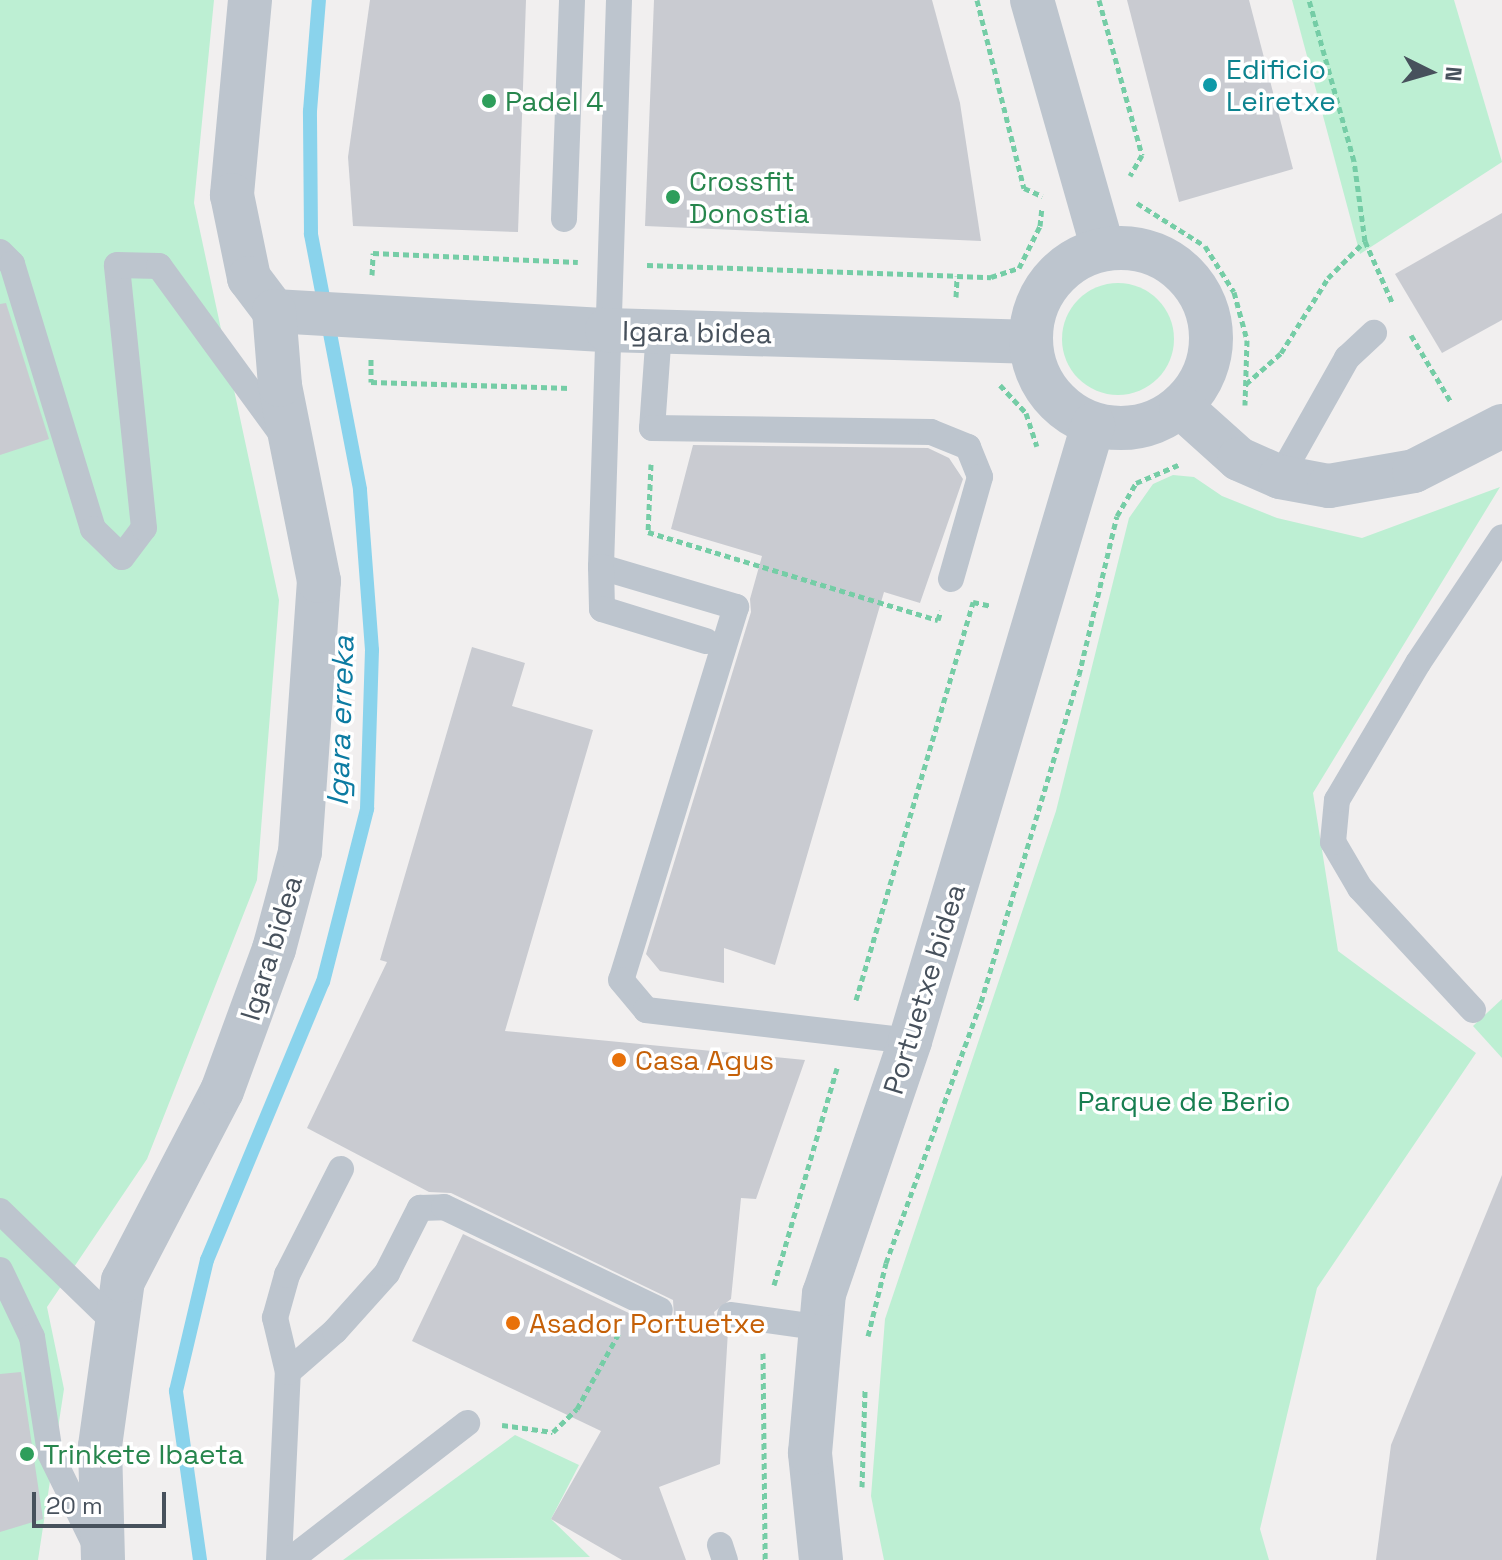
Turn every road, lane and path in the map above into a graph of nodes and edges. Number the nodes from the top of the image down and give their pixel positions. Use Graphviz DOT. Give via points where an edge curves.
graph roads {
  1 [pos="250,0"];
  2 [pos="572,0"];
  3 [pos="619,0"];
  4 [pos="977,0"];
  5 [pos="1032,0"];
  6 [pos="1099,0"];
  7 [pos="1309,0"];
  8 [pos="1064,192"];
  9 [pos="564,219"];
  10 [pos="1103,249"];
  11 [pos="0,252"];
  12 [pos="288,314"];
  13 [pos="607,330"];
  14 [pos="659,331"];
  15 [pos="1374,333"];
  16 [pos="953,339"];
  17 [pos="1031,342"];
  18 [pos="992,378"];
  19 [pos="1245,385"];
  20 [pos="1181,407"];
  21 [pos="1253,418"];
  22 [pos="1093,425"];
  23 [pos="1502,426"];
  24 [pos="652,428"];
  25 [pos="295,452"];
  26 [pos="1034,458"];
  27 [pos="1182,465"];
  28 [pos="1280,477"];
  29 [pos="1502,537"];
  30 [pos="601,567"];
  31 [pos="951,579"];
  32 [pos="706,641"];
  33 [pos="1473,1010"];
  34 [pos="910,1041"];
  35 [pos="341,1169"];
  36 [pos="0,1211"];
  37 [pos="0,1270"];
  38 [pos="649,1304"];
  39 [pos="730,1315"];
  40 [pos="115,1323"];
  41 [pos="817,1327"];
  42 [pos="867,1343"];
  43 [pos="288,1372"];
  44 [pos="865,1385"];
  45 [pos="467,1423"];
  46 [pos="863,1498"];
  47 [pos="103,1560"];
  48 [pos="279,1560"];
  49 [pos="290,1560"];
  50 [pos="821,1560"];
  1 -- 12 [label="street" via="232,195 249,278"];
  2 -- 9 [label="lane"];
  3 -- 13 [label="lane"];
  4 -- 8 [label="path" via="1024,188"];
  5 -- 8 [label="street"];
  6 -- 19 [label="path" via="1142,155 1127,180 1137,204 1205,246 1234,292 1247,340"];
  7 -- 19 [label="path" via="1354,161 1365,241 1328,278 1281,353"];
  8 -- 10 [label="street"];
  8 -- 16 [label="path" via="1019,268 991,277 957,276"];
  10 -- 17 [label="street" via="1080,258 1043,292"];
  10 -- 20 [label="street" via="1133,248 1162,257 1186,274 1203,298 1211,327 1210,356 1200,384"];
  11 -- 25 [label="lane" via="12,264 93,529 122,557 144,528 117,265 159,266"];
  12 -- 13 [label="street, Igara bidea"];
  12 -- 25 [label="street, Igara bidea" via="280,385"];
  13 -- 14 [label="street, Igara bidea"];
  13 -- 30 [label="lane"];
  14 -- 16 [label="street, Igara bidea"];
  14 -- 24 [label="lane"];
  15 -- 28 [label="lane" via="1347,358"];
  16 -- 17 [label="street, Igara bidea"];
  17 -- 22 [label="street" via="1049,393 1068,412"];
  18 -- 26 [label="path" via="1026,413 1038,443"];
  19 -- 21 [label="path" via="1245,407"];
  20 -- 22 [label="street" via="1154,423 1123,430"];
  20 -- 28 [label="street" via="1239,459"];
  22 -- 34 [label="street, Portuetxe bidea"];
  23 -- 28 [label="street" via="1414,471 1378,481 1329,486"];
  24 -- 31 [label="path" via="648,532 938,620"];
  24 -- 31 [label="lane" via="931,432 968,447 980,477"];
  25 -- 40 [label="street, Igara bidea" via="319,581 300,852 248,1027 222,1091 123,1281"];
  27 -- 42 [label="path" via="1167,466 1136,483 1117,516 1079,675 990,972 886,1263"];
  29 -- 33 [label="lane" via="1418,663 1337,800 1333,842 1360,888"];
  30 -- 32 [label="lane" via="602,609"];
  30 -- 34 [label="lane" via="736,607 621,980 646,1010"];
  34 -- 41 [label="street, Portuetxe bidea" via="847,1219"];
  35 -- 43 [label="lane" via="287,1275 275,1318"];
  36 -- 40 [label="lane"];
  37 -- 47 [label="lane" via="32,1337 50,1453"];
  38 -- 43 [label="lane" via="444,1207 420,1208 387,1273 335,1331"];
  38 -- 45 [label="path" via="577,1409 553,1432"];
  39 -- 41 [label="lane"];
  40 -- 47 [label="street, Igara bidea" via="100,1446"];
  41 -- 50 [label="street, Portuetxe bidea" via="810,1453"];
  43 -- 48 [label="lane"];
  44 -- 46 [label="path"];
  45 -- 49 [label="lane"];
}
